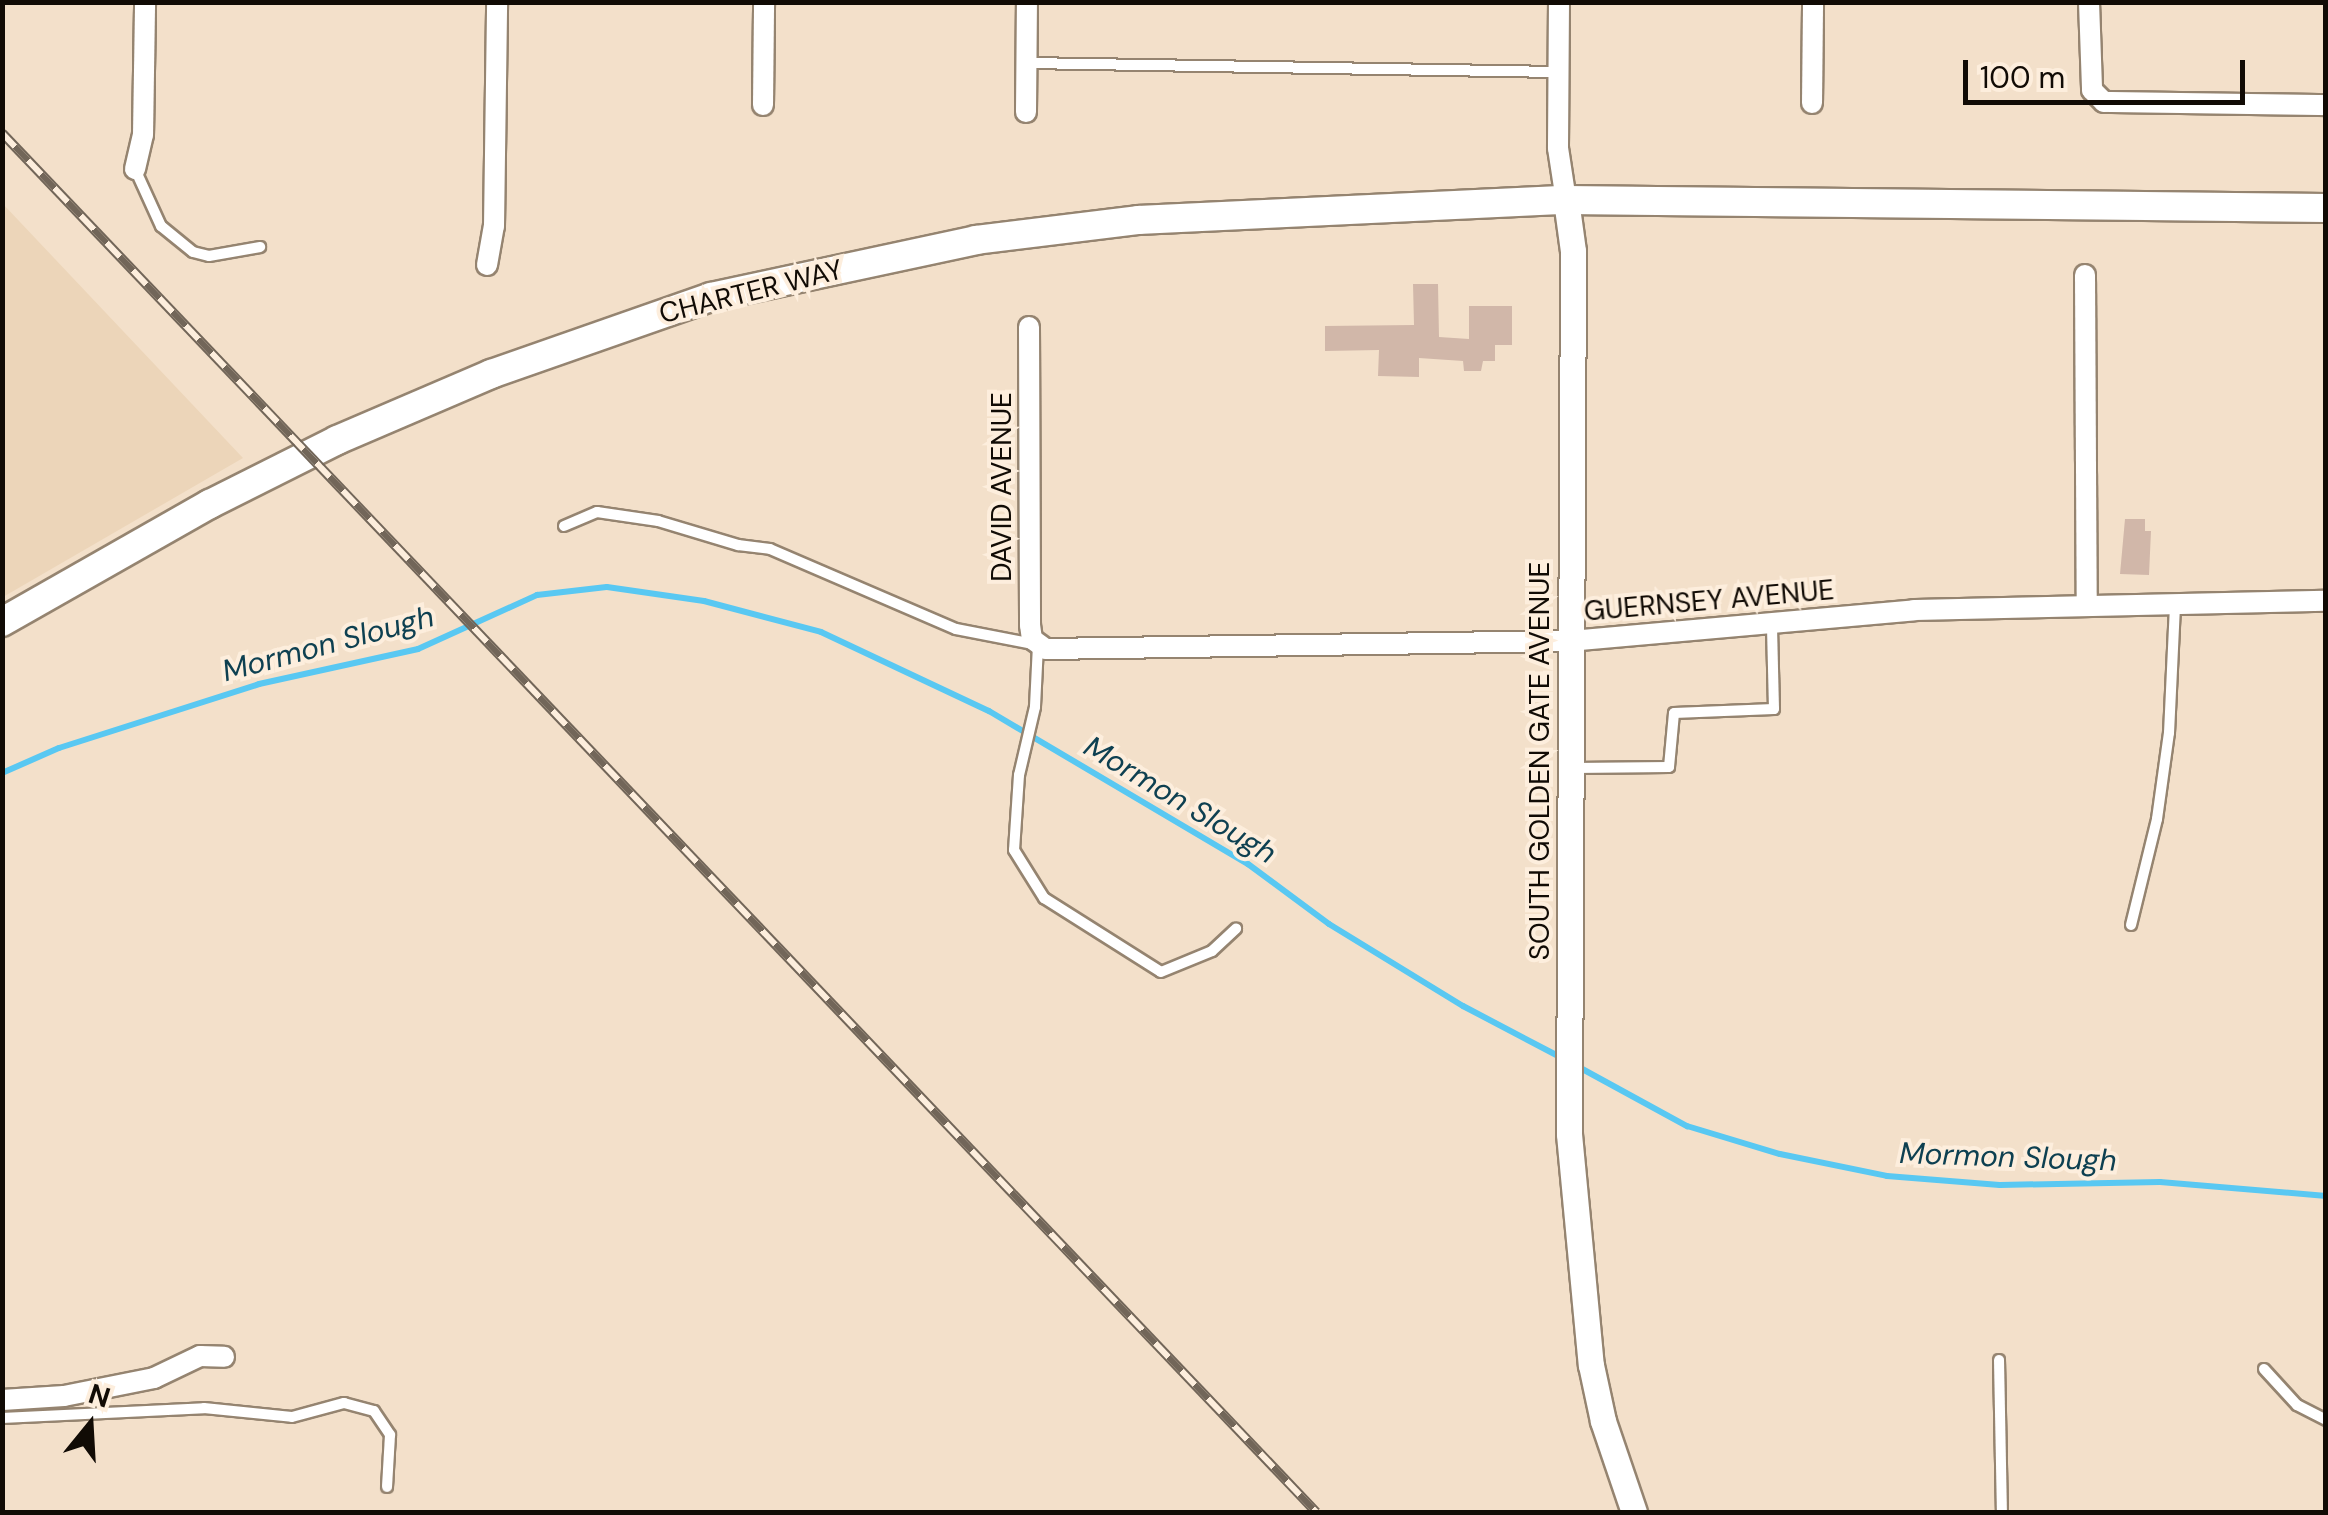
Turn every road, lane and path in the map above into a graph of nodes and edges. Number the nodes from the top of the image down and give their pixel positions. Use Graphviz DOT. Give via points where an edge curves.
graph roads {
  1 [pos="145,2"];
  2 [pos="498,2"];
  3 [pos="764,2"];
  4 [pos="1027,2"];
  5 [pos="1559,2"];
  6 [pos="1813,2"];
  7 [pos="2090,2"];
  8 [pos="1026,63"];
  9 [pos="1559,72"];
  10 [pos="1812,103"];
  11 [pos="763,105"];
  12 [pos="2326,105"];
  13 [pos="1026,112"];
  14 [pos="135,170"];
  15 [pos="1566,200"];
  16 [pos="2326,208"];
  17 [pos="260,247"];
  18 [pos="487,266"];
  19 [pos="2085,275"];
  20 [pos="1029,327"];
  21 [pos="564,526"];
  22 [pos="2326,601"];
  23 [pos="2174,604"];
  24 [pos="2087,606"];
  25 [pos="2,622"];
  26 [pos="1772,625"];
  27 [pos="1570,641"];
  28 [pos="1038,645"];
  29 [pos="1569,768"];
  30 [pos="2131,925"];
  31 [pos="1236,929"];
  32 [pos="224,1358"];
  33 [pos="1999,1360"];
  34 [pos="2264,1369"];
  35 [pos="2,1400"];
  36 [pos="2,1418"];
  37 [pos="2326,1420"];
  38 [pos="387,1487"];
  39 [pos="1634,1512"];
  40 [pos="2002,1512"];
  1 -- 14 [label="street" via="143,135"];
  2 -- 18 [label="street" via="494,226"];
  3 -- 11 [label="street"];
  4 -- 8 [label="street"];
  5 -- 9 [label="street, SOUTH GOLDEN GATE AVENUE"];
  6 -- 10 [label="street"];
  7 -- 12 [label="street" via="2090,70 2098,96 2123,104"];
  8 -- 9 [label="lane"];
  8 -- 13 [label="street"];
  9 -- 15 [label="street, SOUTH GOLDEN GATE AVENUE" via="1558,148"];
  14 -- 17 [label="lane" via="161,226 193,252 209,256"];
  15 -- 16 [label="main road, CHARTER WAY"];
  15 -- 25 [label="main road, CHARTER WAY" via="1138,220 976,240 710,298 491,374 338,440"];
  15 -- 27 [label="street, SOUTH GOLDEN GATE AVENUE" via="1573,251"];
  19 -- 24 [label="street"];
  20 -- 28 [label="street, DAVID AVENUE" via="1030,625"];
  21 -- 28 [label="lane" via="597,512 770,549 956,629"];
  22 -- 23 [label="street, GUERNSEY AVENUE"];
  23 -- 24 [label="street, GUERNSEY AVENUE"];
  23 -- 30 [label="lane" via="2167,750"];
  24 -- 26 [label="street, GUERNSEY AVENUE" via="1914,610"];
  26 -- 27 [label="street, GUERNSEY AVENUE"];
  26 -- 29 [label="lane" via="1774,709 1674,713 1670,767"];
  27 -- 28 [label="street, GUERNSEY AVENUE" via="1081,651"];
  27 -- 29 [label="street, SOUTH GOLDEN GATE AVENUE"];
  28 -- 31 [label="lane" via="1014,850 1044,898 1161,972 1212,951"];
  29 -- 39 [label="street, SOUTH GOLDEN GATE AVENUE" via="1569,1134 1591,1365"];
  32 -- 35 [label="street" via="200,1356 154,1378"];
  33 -- 40 [label="lane"];
  34 -- 37 [label="lane" via="2297,1405"];
  36 -- 38 [label="lane" via="204,1408 292,1417 344,1403 374,1411 390,1435"];
}
